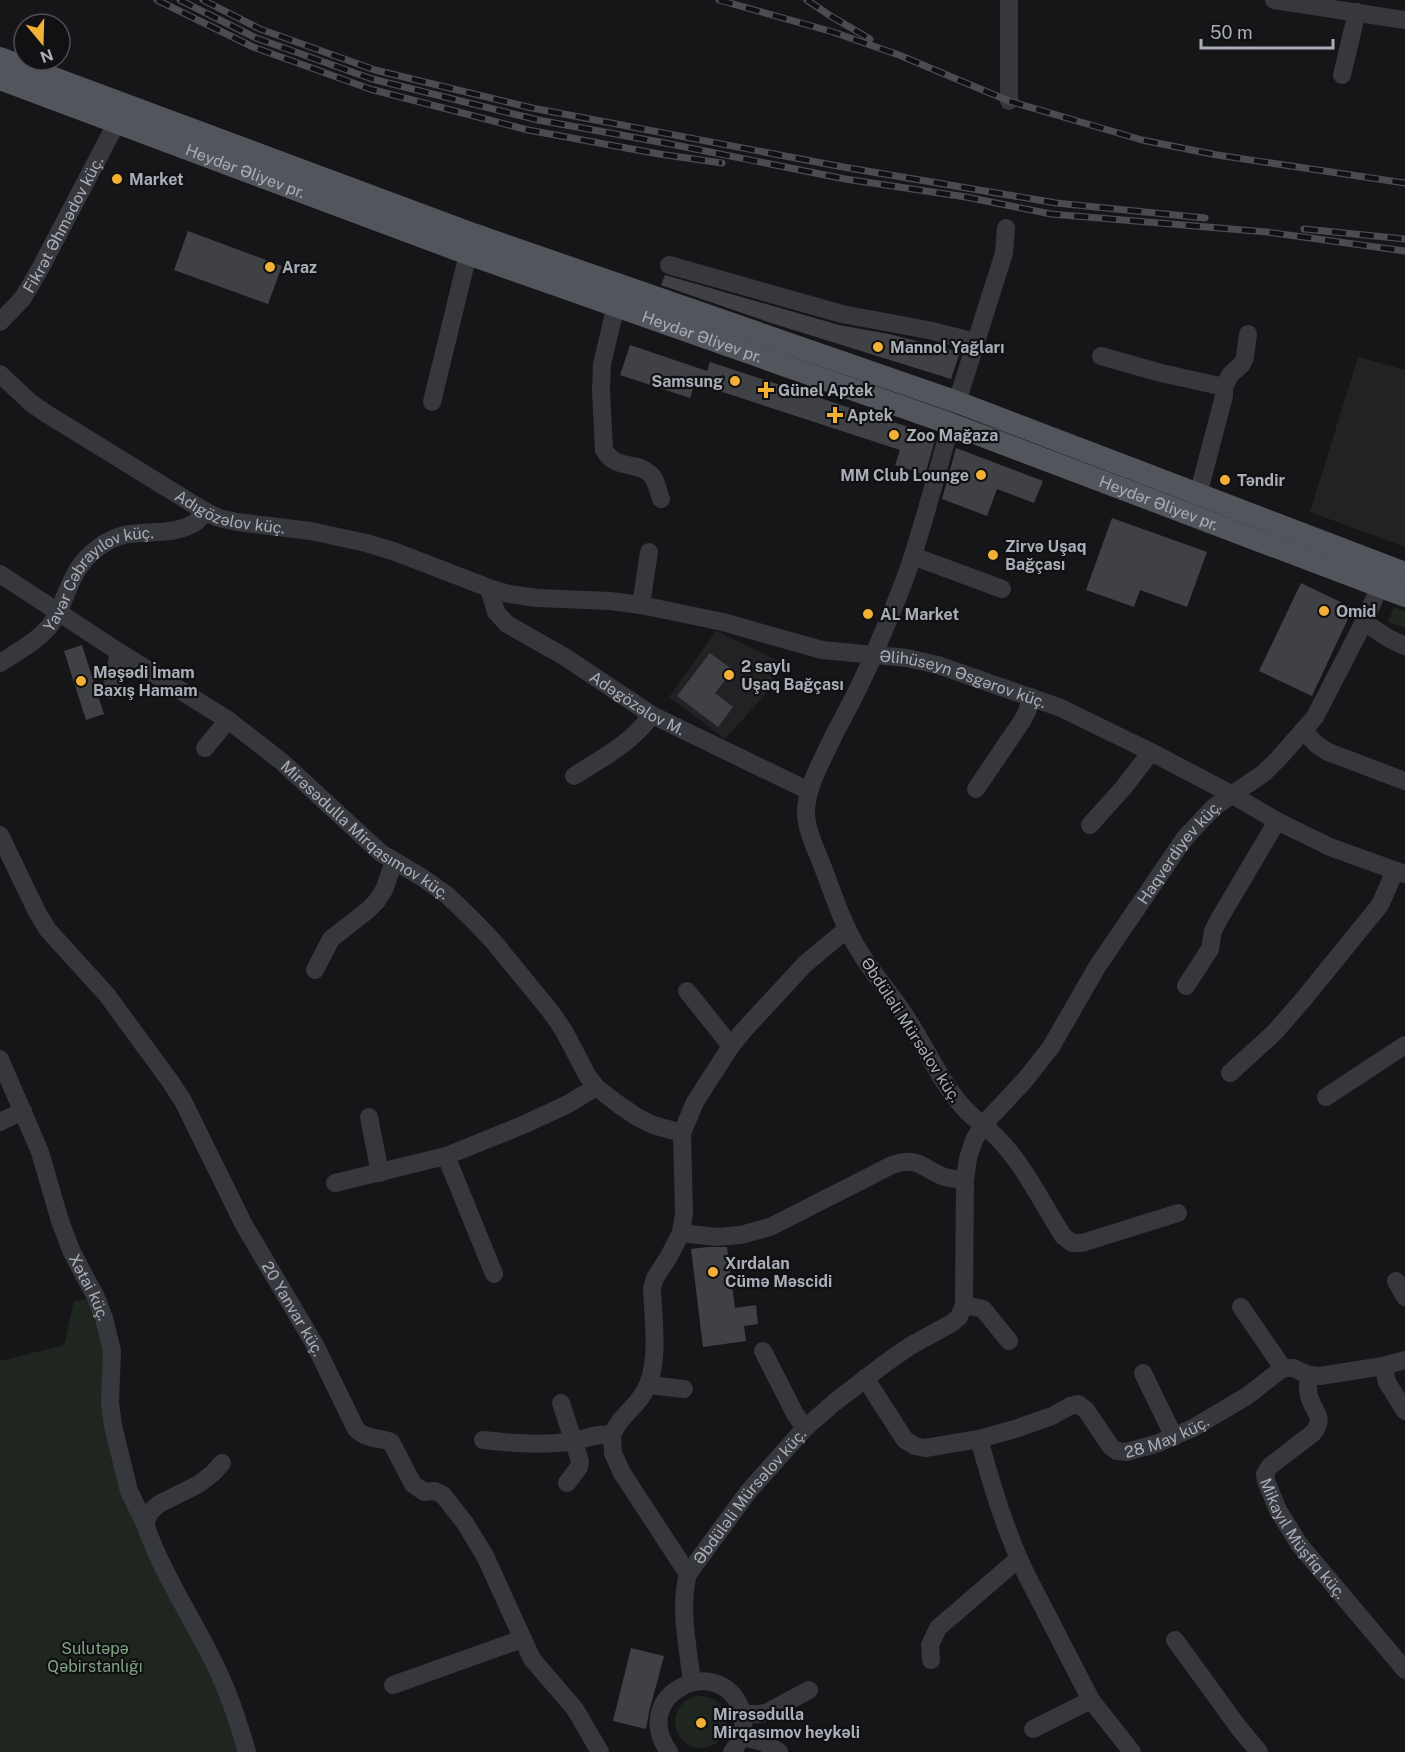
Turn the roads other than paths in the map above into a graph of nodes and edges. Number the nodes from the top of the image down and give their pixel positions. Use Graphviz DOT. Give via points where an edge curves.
graph roads {
  1 [pos="1009,0"];
  2 [pos="1274,0"];
  3 [pos="1357,12"];
  4 [pos="1405,20"];
  5 [pos="0,58"];
  6 [pos="1342,75"];
  7 [pos="0,79"];
  8 [pos="1009,101"];
  9 [pos="121,112"];
  10 [pos="1006,228"];
  11 [pos="468,254"];
  12 [pos="669,265"];
  13 [pos="616,305"];
  14 [pos="0,322"];
  15 [pos="1248,334"];
  16 [pos="976,342"];
  17 [pos="1101,356"];
  18 [pos="0,374"];
  19 [pos="1224,387"];
  20 [pos="432,402"];
  21 [pos="957,402"];
  22 [pos="951,424"];
  23 [pos="1198,495"];
  24 [pos="661,499"];
  25 [pos="206,512"];
  26 [pos="649,552"];
  27 [pos="913,556"];
  28 [pos="0,574"];
  29 [pos="1391,575"];
  30 [pos="489,588"];
  31 [pos="1002,589"];
  32 [pos="1405,596"];
  33 [pos="641,605"];
  34 [pos="57,612"];
  35 [pos="1364,621"];
  36 [pos="1405,646"];
  37 [pos="119,652"];
  38 [pos="873,654"];
  39 [pos="0,663"];
  40 [pos="111,690"];
  41 [pos="1031,697"];
  42 [pos="652,715"];
  43 [pos="228,720"];
  44 [pos="1304,730"];
  45 [pos="205,748"];
  46 [pos="1151,752"];
  47 [pos="574,776"];
  48 [pos="1405,781"];
  49 [pos="976,789"];
  50 [pos="809,791"];
  51 [pos="1231,794"];
  52 [pos="1277,821"];
  53 [pos="1089,825"];
  54 [pos="0,835"];
  55 [pos="394,862"];
  56 [pos="1400,873"];
  57 [pos="848,929"];
  58 [pos="315,970"];
  59 [pos="1186,986"];
  60 [pos="687,991"];
  61 [pos="1405,1045"];
  62 [pos="731,1046"];
  63 [pos="0,1059"];
  64 [pos="1230,1073"];
  65 [pos="596,1087"];
  66 [pos="1326,1097"];
  67 [pos="23,1111"];
  68 [pos="369,1117"];
  69 [pos="0,1122"];
  70 [pos="982,1125"];
  71 [pos="682,1133"];
  72 [pos="446,1156"];
  73 [pos="380,1173"];
  74 [pos="966,1180"];
  75 [pos="335,1183"];
  76 [pos="1178,1213"];
  77 [pos="681,1233"];
  78 [pos="494,1274"];
  79 [pos="964,1305"];
  80 [pos="1240,1307"];
  81 [pos="1009,1341"];
  82 [pos="762,1351"];
  83 [pos="1405,1360"];
  84 [pos="1383,1366"];
  85 [pos="1283,1368"];
  86 [pos="1143,1372"];
  87 [pos="1309,1376"];
  88 [pos="865,1378"];
  89 [pos="649,1385"];
  90 [pos="684,1389"];
  91 [pos="561,1403"];
  92 [pos="1405,1411"];
  93 [pos="805,1428"];
  94 [pos="612,1434"];
  95 [pos="1174,1437"];
  96 [pos="979,1439"];
  97 [pos="483,1440"];
  98 [pos="574,1441"];
  99 [pos="222,1463"];
  100 [pos="567,1483"];
  101 [pos="145,1524"];
  102 [pos="1018,1559"];
  103 [pos="688,1574"];
  104 [pos="522,1639"];
  105 [pos="1175,1640"];
  106 [pos="931,1660"];
  107 [pos="1405,1670"];
  108 [pos="692,1682"];
  109 [pos="393,1685"];
  110 [pos="809,1689"];
  111 [pos="1091,1700"];
  112 [pos="743,1714"];
  113 [pos="1033,1729"];
  114 [pos="737,1744"];
  115 [pos="660,1749"];
  116 [pos="247,1752"];
  117 [pos="600,1752"];
  118 [pos="779,1752"];
  119 [pos="1132,1752"];
  120 [pos="1259,1752"];
  1 -- 8 [label="street"];
  2 -- 3 [label="street"];
  3 -- 4 [label="street"];
  3 -- 6 [label="street"];
  5 -- 9 [label="main road, Heydər Əliyev pr."];
  7 -- 9 [label="main road, Heydər Əliyev pr."];
  9 -- 11 [label="main road, Heydər Əliyev pr." via="350,210"];
  9 -- 14 [label="street, Fikrət Əhmədov küç." via="41,267 23,298"];
  9 -- 21 [label="main road, Heydər Əliyev pr."];
  10 -- 16 [label="street" via="1004,253"];
  11 -- 13 [label="main road, Heydər Əliyev pr."];
  11 -- 20 [label="street"];
  12 -- 16 [label="street" via="842,314"];
  13 -- 22 [label="main road, Heydər Əliyev pr."];
  13 -- 24 [label="street" via="602,364 604,450 617,462 648,472"];
  15 -- 19 [label="street" via="1242,364"];
  16 -- 21 [label="street"];
  17 -- 19 [label="street"];
  18 -- 25 [label="street, Adıgözəlov küç." via="46,414"];
  19 -- 23 [label="street"];
  21 -- 23 [label="main road, Heydər Əliyev pr."];
  22 -- 27 [label="street, Əbdüləli Mürsəlov küç."];
  22 -- 29 [label="main road, Heydər Əliyev pr."];
  23 -- 29 [label="main road, Heydər Əliyev pr."];
  25 -- 30 [label="street, Adıgözəlov küç." via="237,522 311,531 366,543"];
  25 -- 34 [label="street, Yavər Cəbrayılov küç." via="183,528 124,535 97,548 73,575"];
  26 -- 33 [label="street"];
  27 -- 31 [label="street"];
  27 -- 38 [label="street, Əbdüləli Mürsəlov küç."];
  28 -- 34 [label="street, Mirəsədulla Mirqasımov küç."];
  29 -- 32 [label="main road, Heydər Əliyev pr."];
  29 -- 35 [label="street, Haqverdiyev küç."];
  30 -- 33 [label="street, Əlihüseyn Əsgərov küç." via="537,598"];
  30 -- 42 [label="street, Adəgözəlov M." via="496,612 507,624"];
  33 -- 38 [label="street, Əlihüseyn Əsgərov küç." via="723,622 822,650"];
  34 -- 37 [label="street, Mirəsədulla Mirqasımov küç."];
  34 -- 39 [label="street, Yavər Cəbrayılov küç." via="44,632"];
  35 -- 36 [label="street"];
  35 -- 44 [label="street, Haqverdiyev küç." via="1324,701"];
  37 -- 40 [label="street"];
  37 -- 43 [label="street, Mirəsədulla Mirqasımov küç."];
  38 -- 41 [label="street, Əlihüseyn Əsgərov küç." via="938,665"];
  38 -- 50 [label="street, Əbdüləli Mürsəlov küç."];
  41 -- 46 [label="street, Əlihüseyn Əsgərov küç." via="1069,711"];
  41 -- 49 [label="street" via="1022,722"];
  42 -- 47 [label="street" via="628,741"];
  42 -- 50 [label="street, Adəgözəlov M."];
  43 -- 45 [label="street"];
  43 -- 55 [label="street, Mirəsədulla Mirqasımov küç." via="281,761"];
  44 -- 48 [label="street" via="1328,752"];
  44 -- 51 [label="street, Haqverdiyev küç." via="1264,773"];
  46 -- 51 [label="street, Əlihüseyn Əsgərov küç."];
  46 -- 53 [label="street"];
  50 -- 57 [label="street, Əbdüləli Mürsəlov küç." via="808,825"];
  51 -- 52 [label="street, Əlihüseyn Əsgərov küç."];
  51 -- 70 [label="street, Haqverdiyev küç." via="1184,839 1097,966 1044,1056"];
  52 -- 56 [label="street, Əlihüseyn Əsgərov küç." via="1330,847"];
  52 -- 59 [label="street" via="1218,921 1210,949"];
  54 -- 104 [label="street, 20 Yanvar küç." via="48,930 107,995 183,1101 244,1225 315,1345 356,1429 372,1439 391,1442 413,1484 424,1492 435,1491 450,1502 485,1556"];
  55 -- 58 [label="street" via="376,902 331,939"];
  55 -- 65 [label="street, Mirəsədulla Mirqasımov küç." via="447,895 493,941 551,1012"];
  56 -- 64 [label="street" via="1380,905 1302,1001"];
  57 -- 62 [label="street" via="805,964"];
  57 -- 70 [label="street, Əbdüləli Mürsəlov küç." via="958,1103"];
  60 -- 62 [label="street"];
  61 -- 66 [label="street"];
  62 -- 71 [label="street" via="695,1102"];
  63 -- 67 [label="street, Xətai küç."];
  65 -- 71 [label="street, Mirəsədulla Mirqasımov küç." via="637,1117"];
  65 -- 72 [label="street" via="523,1125"];
  67 -- 69 [label="street"];
  67 -- 101 [label="street, Xətai küç." via="40,1152 60,1221 104,1318 112,1351 113,1426 129,1491"];
  68 -- 73 [label="street"];
  70 -- 74 [label="street" via="968,1158"];
  70 -- 76 [label="street, Əbdüləli Mürsəlov küç." via="1015,1157 1063,1236 1072,1244"];
  71 -- 77 [label="street"];
  72 -- 73 [label="street"];
  72 -- 78 [label="street"];
  73 -- 75 [label="street"];
  74 -- 77 [label="street" via="941,1176 916,1162 901,1162 770,1227 717,1237"];
  74 -- 79 [label="street"];
  77 -- 89 [label="street" via="652,1288 654,1353"];
  79 -- 81 [label="street" via="983,1309"];
  79 -- 88 [label="street, Əbdüləli Mürsəlov küç." via="952,1323 910,1346"];
  80 -- 85 [label="street"];
  82 -- 93 [label="street"];
  83 -- 84 [label="street"];
  84 -- 87 [label="street"];
  84 -- 92 [label="street" via="1387,1382"];
  85 -- 87 [label="street"];
  85 -- 95 [label="street, 28 May küç." via="1247,1396"];
  86 -- 95 [label="street"];
  87 -- 107 [label="street, Mikayıl Müşfiq küç." via="1308,1390 1319,1427 1270,1466 1266,1481 1299,1544"];
  88 -- 93 [label="street, Əbdüləli Mürsəlov küç."];
  88 -- 96 [label="street, 28 May küç." via="905,1440 915,1446 925,1448"];
  89 -- 90 [label="street"];
  89 -- 94 [label="street"];
  91 -- 98 [label="street"];
  93 -- 103 [label="street, Əbdüləli Mürsəlov küç." via="747,1492"];
  94 -- 98 [label="street"];
  94 -- 103 [label="street" via="613,1453 622,1473"];
  95 -- 96 [label="street, 28 May küç." via="1126,1452 1117,1451 1078,1404"];
  96 -- 102 [label="street"];
  97 -- 98 [label="street" via="527,1444"];
  98 -- 100 [label="street" via="579,1467"];
  99 -- 101 [label="street" via="198,1484 159,1504"];
  101 -- 116 [label="street, Xətai küç." via="173,1588 219,1671"];
  102 -- 106 [label="street" via="938,1628 930,1645"];
  102 -- 111 [label="street"];
  103 -- 108 [label="street, Əbdüləli Mürsəlov küç." via="684,1608"];
  104 -- 109 [label="street"];
  104 -- 117 [label="street, 20 Yanvar küç." via="532,1659 575,1708"];
  105 -- 120 [label="street"];
  108 -- 112 [label="street" via="724,1687"];
  108 -- 115 [label="street" via="672,1692 660,1711"];
  110 -- 112 [label="street" via="768,1712"];
  111 -- 113 [label="street"];
  111 -- 119 [label="street"];
  112 -- 114 [label="street" via="744,1726"];
  114 -- 118 [label="street" via="763,1742"];
}
